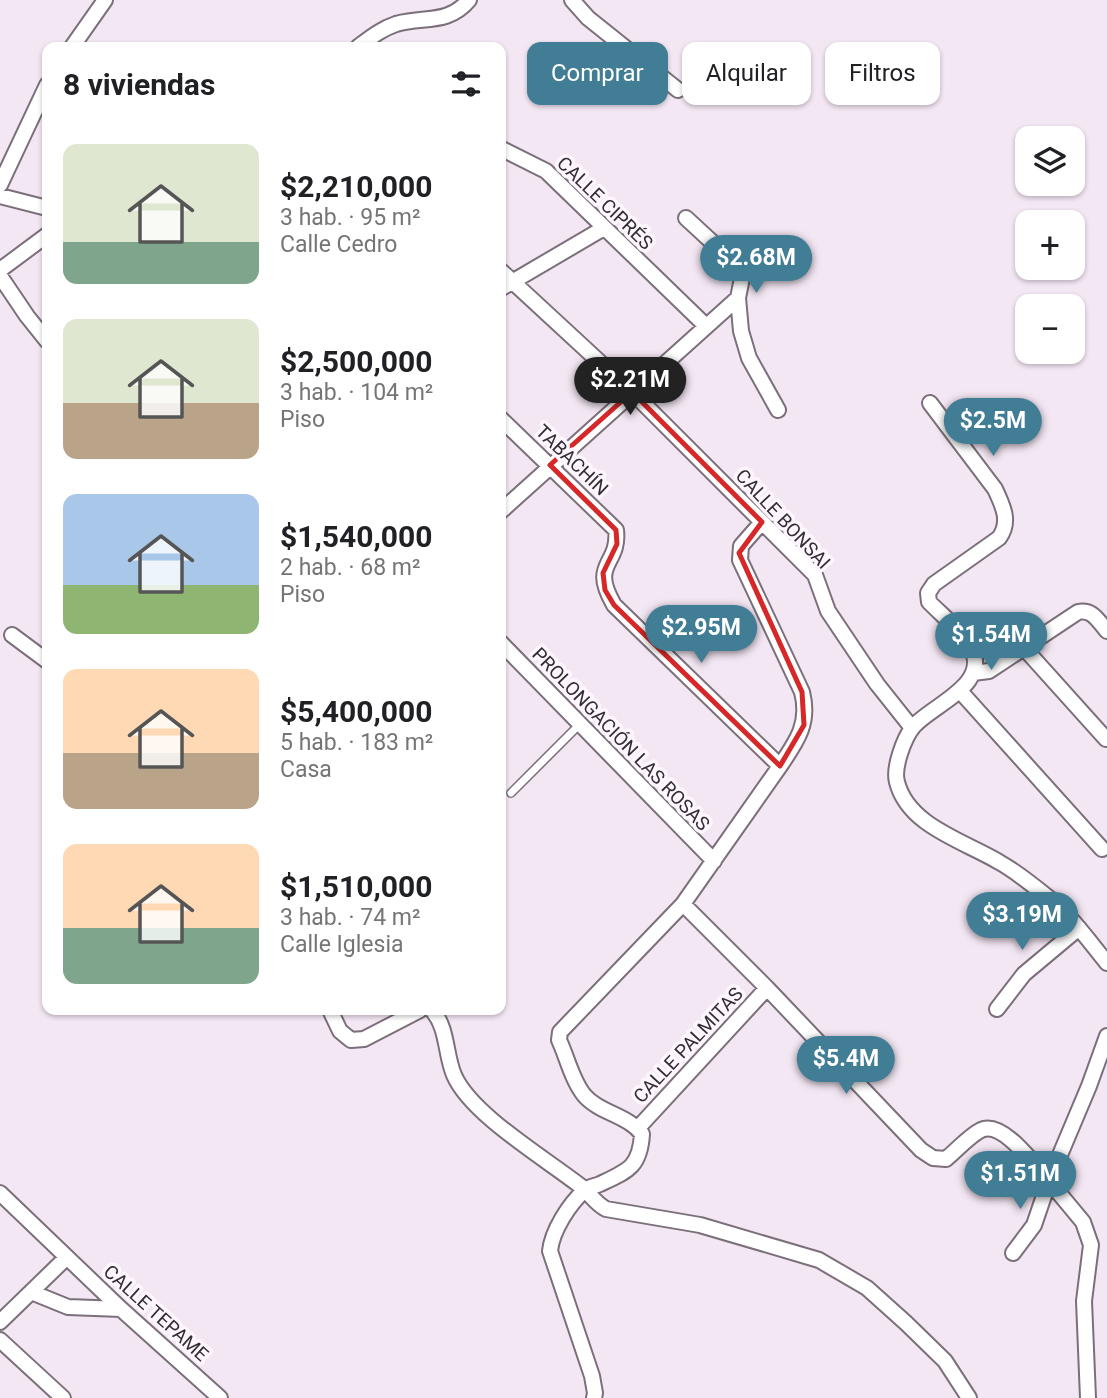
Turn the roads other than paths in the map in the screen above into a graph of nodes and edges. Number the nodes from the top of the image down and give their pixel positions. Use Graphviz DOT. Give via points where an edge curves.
graph roads {
  1 [pos="104,0"];
  2 [pos="469,0"];
  3 [pos="572,0"];
  4 [pos="75,42"];
  5 [pos="365,42"];
  6 [pos="678,90"];
  7 [pos="42,98"];
  8 [pos="506,151"];
  9 [pos="0,185"];
  10 [pos="0,196"];
  11 [pos="42,207"];
  12 [pos="686,218"];
  13 [pos="604,228"];
  14 [pos="42,240"];
  15 [pos="0,270"];
  16 [pos="0,276"];
  17 [pos="507,286"];
  18 [pos="738,298"];
  19 [pos="706,326"];
  20 [pos="42,335"];
  21 [pos="632,392"];
  22 [pos="930,403"];
  23 [pos="778,410"];
  24 [pos="506,424"];
  25 [pos="550,465"];
  26 [pos="506,506"];
  27 [pos="762,522"];
  28 [pos="1107,631"];
  29 [pos="12,635"];
  30 [pos="506,648"];
  31 [pos="1025,649"];
  32 [pos="42,657"];
  33 [pos="973,673"];
  34 [pos="960,691"];
  35 [pos="580,724"];
  36 [pos="912,728"];
  37 [pos="1106,739"];
  38 [pos="780,766"];
  39 [pos="511,793"];
  40 [pos="1102,849"];
  41 [pos="715,861"];
  42 [pos="682,904"];
  43 [pos="1079,928"];
  44 [pos="1107,962"];
  45 [pos="767,988"];
  46 [pos="997,1009"];
  47 [pos="332,1015"];
  48 [pos="410,1015"];
  49 [pos="436,1015"];
  50 [pos="1107,1036"];
  51 [pos="638,1128"];
  52 [pos="1049,1181"];
  53 [pos="585,1190"];
  54 [pos="0,1193"];
  55 [pos="1013,1253"];
  56 [pos="67,1257"];
  57 [pos="31,1292"];
  58 [pos="121,1309"];
  59 [pos="0,1322"];
  60 [pos="0,1340"];
  61 [pos="63,1398"];
  62 [pos="220,1398"];
  63 [pos="594,1398"];
  64 [pos="969,1398"];
  65 [pos="1088,1398"];
  1 -- 4 [label="street"];
  2 -- 5 [label="street" via="453,14 400,23"];
  3 -- 6 [label="street"];
  7 -- 9 [label="street"];
  8 -- 13 [label="street, CALLE CIPRÉS" via="546,171"];
  10 -- 11 [label="street"];
  12 -- 18 [label="street" via="738,266 742,278"];
  13 -- 17 [label="street"];
  13 -- 19 [label="street, CALLE CIPRÉS"];
  14 -- 15 [label="street"];
  16 -- 20 [label="street"];
  17 -- 21 [label="street, CALLE BONSAI"];
  18 -- 19 [label="street"];
  18 -- 23 [label="street" via="748,358"];
  19 -- 21 [label="street"];
  21 -- 25 [label="street"];
  21 -- 27 [label="street, CALLE BONSAI"];
  22 -- 33 [label="street" via="995,489 1006,520 999,538 928,593 929,601 970,645"];
  24 -- 25 [label="street, TABACHÍN"];
  25 -- 26 [label="street"];
  25 -- 38 [label="street, TABACHÍN" via="615,530 617,544 603,573 614,606"];
  27 -- 36 [label="street, CALLE BONSAI" via="815,575 828,611"];
  27 -- 38 [label="street" via="741,546 740,560 806,707 804,725"];
  28 -- 31 [label="street" via="1093,613 1078,612"];
  29 -- 32 [label="street"];
  30 -- 35 [label="street, PROLONGACIÓN LAS ROSAS"];
  31 -- 33 [label="street" via="989,671"];
  31 -- 37 [label="street"];
  33 -- 34 [label="street"];
  34 -- 36 [label="street"];
  34 -- 40 [label="street"];
  35 -- 39 [label="lane"];
  35 -- 41 [label="street, PROLONGACIÓN LAS ROSAS"];
  36 -- 43 [label="street" via="897,760 896,781 908,805 928,824 1026,880"];
  38 -- 41 [label="street"];
  41 -- 42 [label="street"];
  42 -- 45 [label="street"];
  42 -- 51 [label="street" via="560,1032 559,1040 583,1094"];
  43 -- 44 [label="street"];
  43 -- 46 [label="street" via="1024,974"];
  45 -- 51 [label="street, CALLE PALMITAS"];
  45 -- 52 [label="street" via="921,1150 946,1159 982,1129 996,1129"];
  47 -- 48 [label="street" via="351,1040 364,1039"];
  49 -- 53 [label="street" via="454,1076 470,1098"];
  50 -- 52 [label="street"];
  51 -- 53 [label="street" via="642,1134 636,1162 625,1173"];
  52 -- 55 [label="street" via="1034,1225"];
  52 -- 65 [label="street" via="1083,1222 1091,1245 1084,1301"];
  53 -- 63 [label="street" via="559,1223 550,1251 592,1376"];
  53 -- 64 [label="street" via="606,1209 700,1224 819,1260 844,1273 867,1288 945,1360"];
  54 -- 56 [label="street, CALLE TEPAME"];
  56 -- 57 [label="street"];
  56 -- 58 [label="street, CALLE TEPAME"];
  57 -- 58 [label="street" via="68,1307"];
  57 -- 59 [label="street"];
  58 -- 62 [label="street, CALLE TEPAME"];
  60 -- 61 [label="street"];
}
